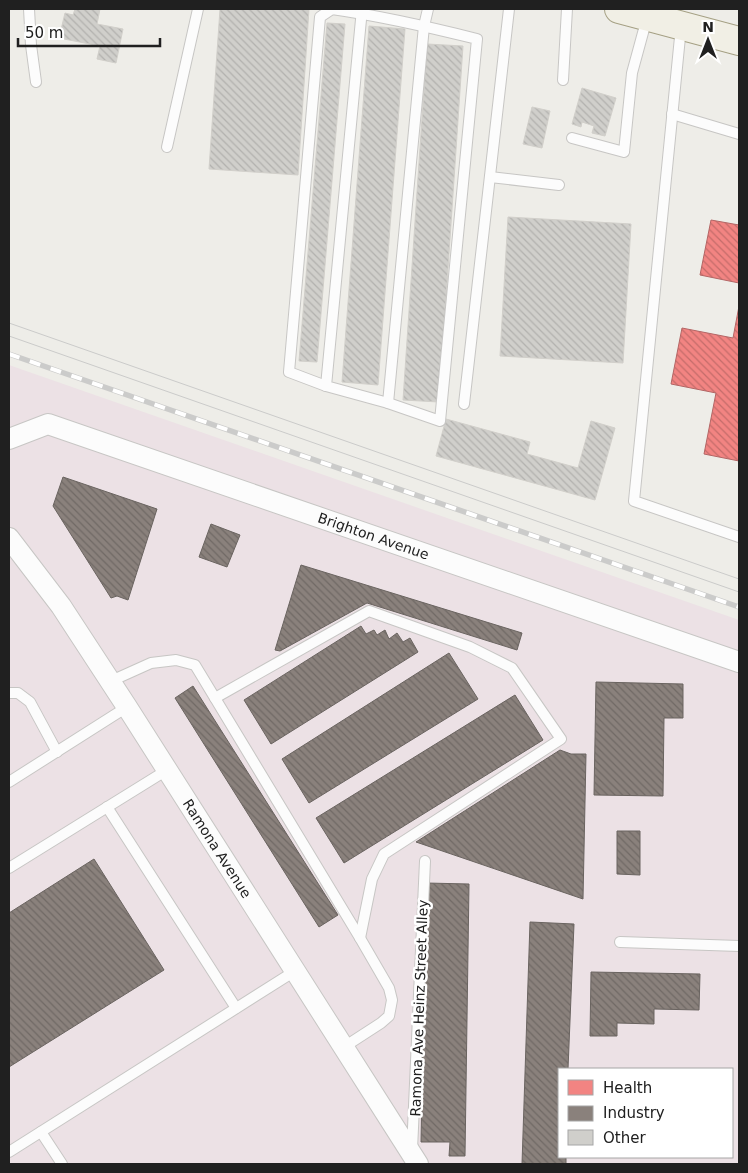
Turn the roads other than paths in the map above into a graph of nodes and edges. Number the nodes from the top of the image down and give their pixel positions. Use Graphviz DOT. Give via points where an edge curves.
graph roads {
  1 [pos="29,9"];
  2 [pos="198,9"];
  3 [pos="428,9"];
  4 [pos="509,9"];
  5 [pos="567,9"];
  6 [pos="619,9"];
  7 [pos="362,11"];
  8 [pos="648,17"];
  9 [pos="424,26"];
  10 [pos="681,26"];
  11 [pos="739,41"];
  12 [pos="563,80"];
  13 [pos="36,82"];
  14 [pos="672,114"];
  15 [pos="739,134"];
  16 [pos="572,138"];
  17 [pos="168,148"];
  18 [pos="490,177"];
  19 [pos="559,186"];
  20 [pos="326,386"];
  21 [pos="388,403"];
  22 [pos="464,404"];
  23 [pos="9,439"];
  24 [pos="739,537"];
  25 [pos="9,538"];
  26 [pos="739,662"];
  27 [pos="110,681"];
  28 [pos="9,694"];
  29 [pos="215,698"];
  30 [pos="127,707"];
  31 [pos="57,752"];
  32 [pos="168,770"];
  33 [pos="9,782"];
  34 [pos="107,807"];
  35 [pos="425,861"];
  36 [pos="9,868"];
  37 [pos="360,938"];
  38 [pos="620,942"];
  39 [pos="739,946"];
  40 [pos="295,971"];
  41 [pos="236,1008"];
  42 [pos="344,1047"];
  43 [pos="41,1132"];
  44 [pos="9,1152"];
  45 [pos="415,1160"];
  46 [pos="62,1164"];
  1 -- 13 [label="lane"];
  2 -- 17 [label="lane"];
  3 -- 9 [label="lane"];
  4 -- 18 [label="lane"];
  5 -- 12 [label="lane"];
  6 -- 8 [label="main road"];
  7 -- 9 [label="lane"];
  7 -- 20 [label="lane"];
  7 -- 20 [label="lane" via="332,9 320,17 289,372"];
  8 -- 10 [label="main road"];
  8 -- 16 [label="lane" via="632,73 624,152"];
  9 -- 21 [label="lane"];
  9 -- 21 [label="lane" via="477,38 440,421"];
  10 -- 11 [label="main road"];
  10 -- 14 [label="lane"];
  14 -- 15 [label="lane"];
  14 -- 24 [label="lane" via="634,501"];
  18 -- 19 [label="lane"];
  18 -- 22 [label="lane"];
  20 -- 21 [label="lane"];
  23 -- 26 [label="street, Brighton Avenue" via="48,424"];
  25 -- 27 [label="street, Ramona Avenue"];
  27 -- 29 [label="lane" via="151,663 176,660 195,665"];
  27 -- 30 [label="street, Ramona Avenue"];
  28 -- 31 [label="lane" via="18,693 30,702"];
  29 -- 37 [label="lane"];
  29 -- 37 [label="lane" via="369,611 470,647 512,668 561,739 384,854 372,879"];
  30 -- 31 [label="lane"];
  30 -- 32 [label="street, Ramona Avenue"];
  31 -- 33 [label="lane"];
  32 -- 34 [label="lane"];
  32 -- 40 [label="street, Ramona Avenue"];
  34 -- 36 [label="lane"];
  34 -- 41 [label="lane"];
  35 -- 45 [label="lane, Ramona Ave Heinz Street Alley"];
  37 -- 42 [label="lane" via="389,988 392,1000 389,1016"];
  38 -- 39 [label="lane"];
  40 -- 41 [label="lane"];
  40 -- 42 [label="street, Ramona Avenue"];
  41 -- 43 [label="lane"];
  42 -- 45 [label="street, Ramona Avenue"];
  43 -- 44 [label="lane"];
  43 -- 46 [label="lane"];
}
